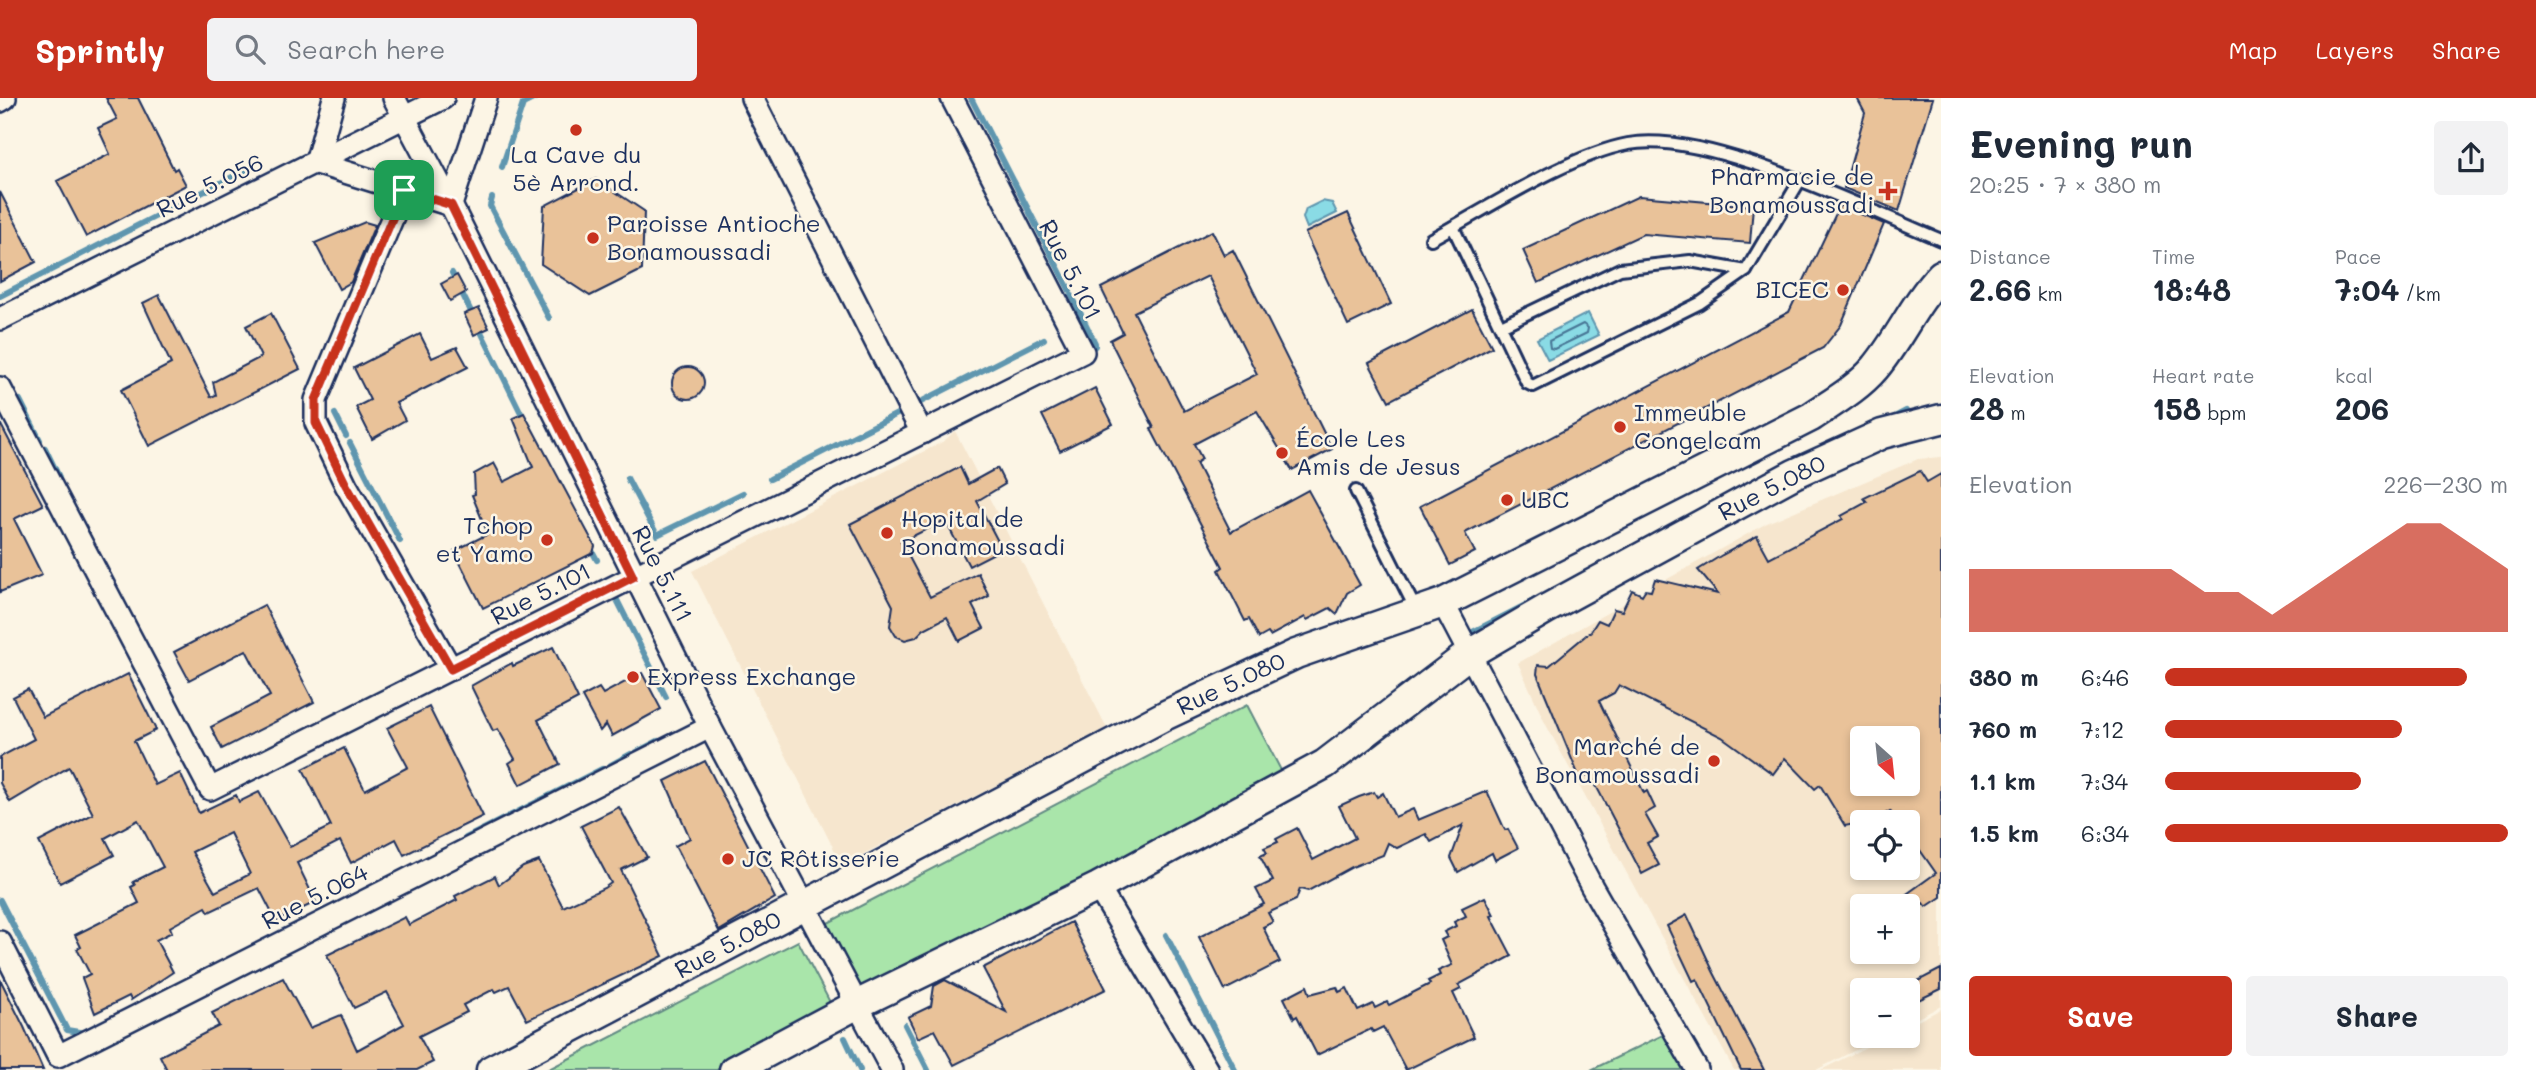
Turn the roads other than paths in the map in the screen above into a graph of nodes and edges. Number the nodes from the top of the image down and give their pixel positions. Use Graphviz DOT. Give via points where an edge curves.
graph roads {
  1 [pos="5,98"];
  2 [pos="334,98"];
  3 [pos="394,98"];
  4 [pos="443,98"];
  5 [pos="486,98"];
  6 [pos="752,98"];
  7 [pos="953,98"];
  8 [pos="0,101"];
  9 [pos="404,118"];
  10 [pos="316,163"];
  11 [pos="1799,182"];
  12 [pos="404,190"];
  13 [pos="451,205"];
  14 [pos="1452,227"];
  15 [pos="1431,239"];
  16 [pos="1941,240"];
  17 [pos="1746,271"];
  18 [pos="1941,275"];
  19 [pos="0,319"];
  20 [pos="1501,326"];
  21 [pos="0,388"];
  22 [pos="1941,419"];
  23 [pos="922,433"];
  24 [pos="1356,491"];
  25 [pos="633,577"];
  26 [pos="1430,607"];
  27 [pos="1469,654"];
  28 [pos="451,669"];
  29 [pos="710,727"];
  30 [pos="1098,887"];
  31 [pos="804,906"];
  32 [pos="0,942"];
  33 [pos="858,1004"];
  34 [pos="61,1063"];
  35 [pos="491,1070"];
  36 [pos="734,1070"];
  37 [pos="892,1070"];
  38 [pos="1207,1070"];
  39 [pos="1696,1070"];
  1 -- 8 [label="street"];
  2 -- 10 [label="street"];
  3 -- 9 [label="street, Rue 5.111"];
  4 -- 9 [label="street, Rue 5.056"];
  5 -- 13 [label="street"];
  6 -- 23 [label="street"];
  7 -- 23 [label="street, Rue 5.101" via="1083,352"];
  9 -- 10 [label="street, Rue 5.056"];
  9 -- 13 [label="street, Rue 5.111"];
  10 -- 12 [label="street"];
  10 -- 19 [label="street, Rue 5.056"];
  11 -- 14 [label="lane" via="1711,150 1665,141 1627,144 1582,158"];
  11 -- 16 [label="lane"];
  11 -- 17 [label="lane"];
  12 -- 13 [label="street"];
  12 -- 28 [label="street" via="316,400 316,423 346,485"];
  13 -- 25 [label="street, Rue 5.111"];
  14 -- 15 [label="lane"];
  14 -- 20 [label="lane"];
  17 -- 20 [label="lane" via="1690,261 1620,269"];
  17 -- 20 [label="lane" via="1700,303 1533,386 1527,383"];
  18 -- 26 [label="main road, Rue 5.080" via="1920,297 1875,368 1811,417"];
  21 -- 28 [label="street, Rue 5.101" via="210,789"];
  22 -- 27 [label="main road, Rue 5.080" via="1882,433 1794,474"];
  23 -- 25 [label="street, Rue 5.101"];
  24 -- 26 [label="lane"];
  25 -- 28 [label="street, Rue 5.101"];
  25 -- 29 [label="street, Rue 5.111"];
  26 -- 27 [label="street"];
  26 -- 31 [label="main road, Rue 5.080" via="1296,654 1166,715"];
  27 -- 30 [label="main road, Rue 5.080" via="1325,764"];
  27 -- 39 [label="street" via="1592,887"];
  29 -- 31 [label="street, Rue 5.111"];
  29 -- 34 [label="street, Rue 5.064"];
  30 -- 33 [label="main road, Rue 5.080"];
  30 -- 38 [label="street"];
  31 -- 33 [label="street, Rue 5.111"];
  31 -- 35 [label="main road, Rue 5.080"];
  32 -- 34 [label="street, Rue 5.064"];
  33 -- 36 [label="main road, Rue 5.080"];
  33 -- 37 [label="street, Rue 5.111"];
}
